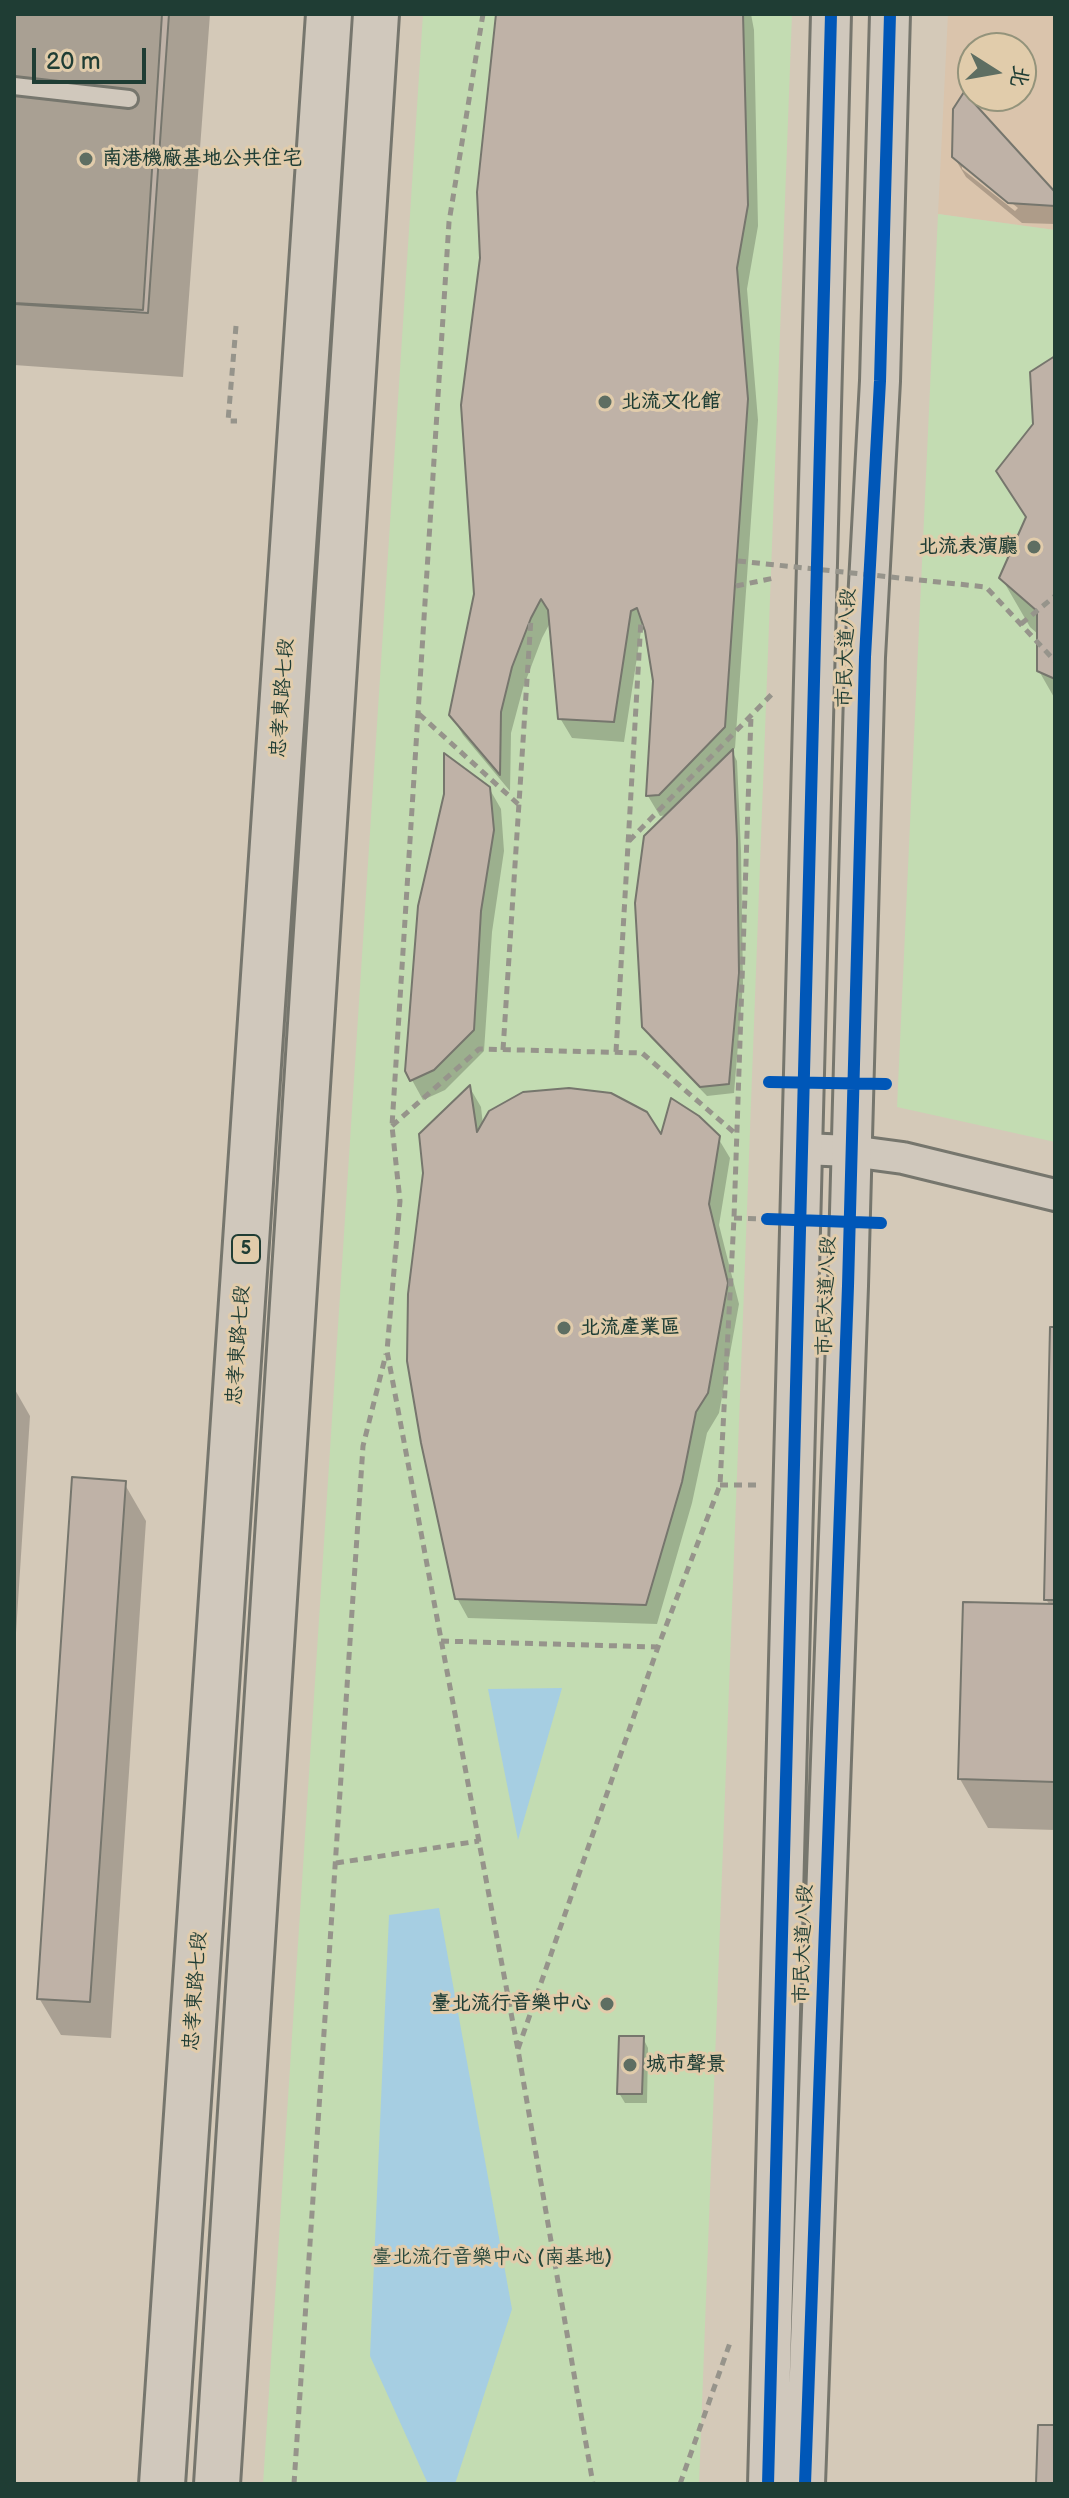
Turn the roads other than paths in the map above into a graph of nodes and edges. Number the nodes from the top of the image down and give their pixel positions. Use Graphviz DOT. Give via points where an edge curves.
graph roads {
  1 [pos="329,14"];
  2 [pos="376,14"];
  3 [pos="831,14"];
  4 [pos="890,14"];
  5 [pos="14,86"];
  6 [pos="129,99"];
  7 [pos="802,1149"];
  8 [pos="851,1151"];
  9 [pos="1055,1195"];
  10 [pos="162,2484"];
  11 [pos="217,2484"];
  12 [pos="768,2484"];
  13 [pos="805,2484"];
  1 -- 10 [label="main road, 忠孝東路七段 / 5"];
  2 -- 11 [label="main road"];
  3 -- 7 [label="street, 市民大道八段"];
  4 -- 8 [label="street, 市民大道八段"];
  5 -- 6 [label="lane"];
  7 -- 8 [label="street"];
  7 -- 12 [label="street, 市民大道八段" via="784,1220"];
  8 -- 9 [label="street" via="903,1158"];
  8 -- 13 [label="street, 市民大道八段"];
}
